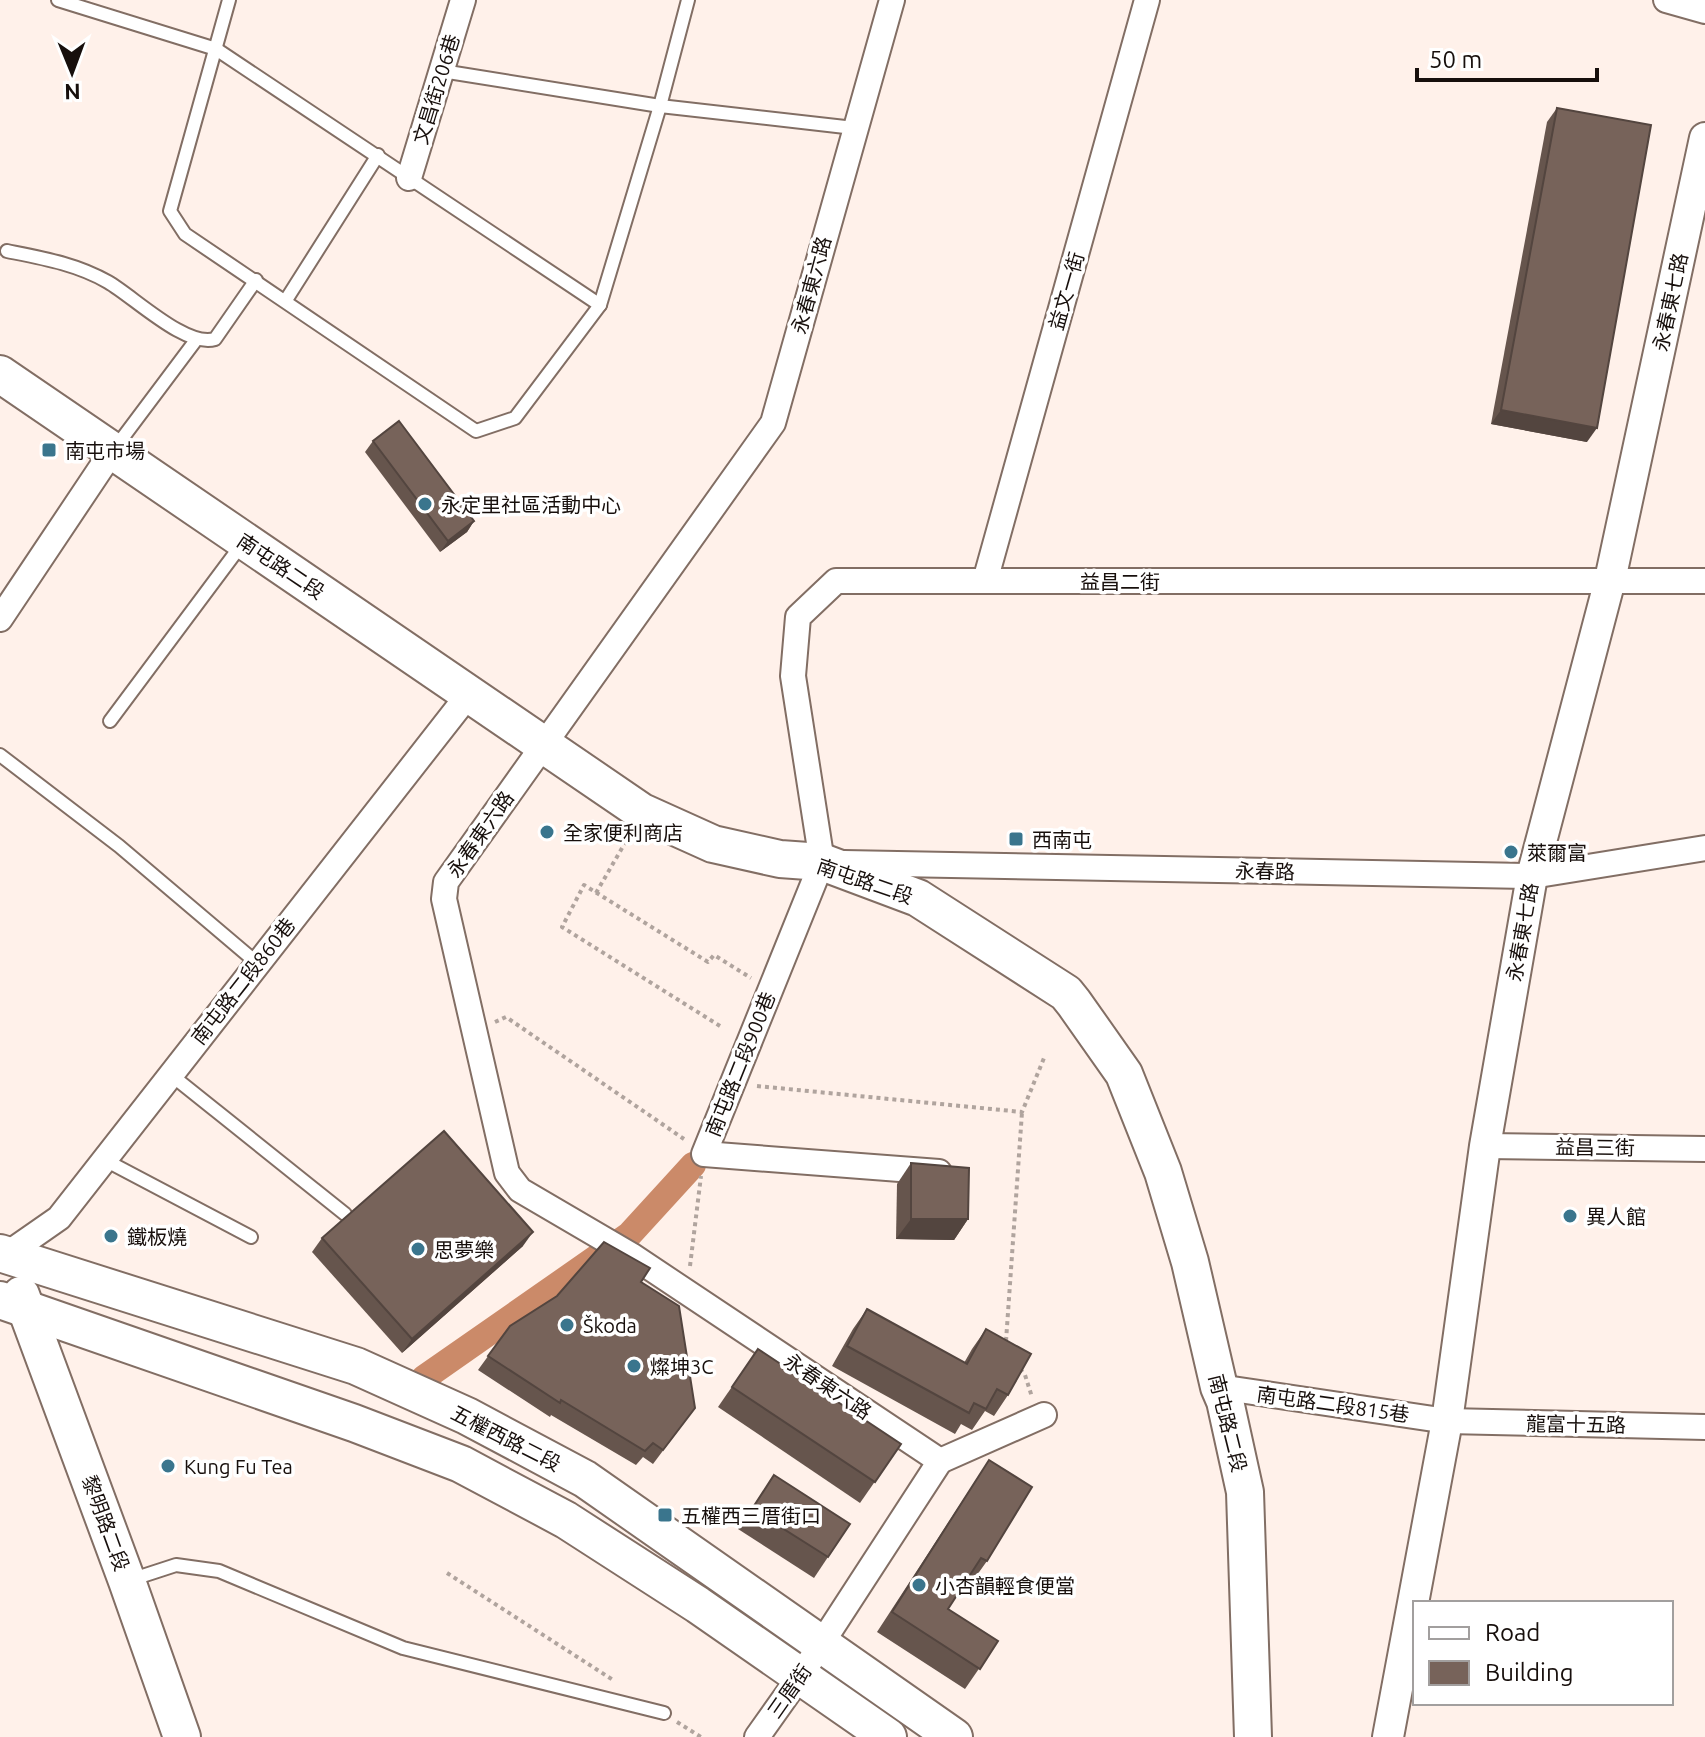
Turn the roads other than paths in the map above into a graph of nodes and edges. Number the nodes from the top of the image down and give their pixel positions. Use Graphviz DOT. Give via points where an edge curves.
graph roads {
  1 [pos="58,0"];
  2 [pos="229,0"];
  3 [pos="463,0"];
  4 [pos="688,0"];
  5 [pos="892,0"];
  6 [pos="1147,0"];
  7 [pos="1666,0"];
  8 [pos="1705,11"];
  9 [pos="216,49"];
  10 [pos="442,71"];
  11 [pos="660,106"];
  12 [pos="854,128"];
  13 [pos="1705,138"];
  14 [pos="378,155"];
  15 [pos="409,178"];
  16 [pos="7,251"];
  17 [pos="256,280"];
  18 [pos="286,300"];
  19 [pos="600,305"];
  20 [pos="196,340"];
  21 [pos="0,374"];
  22 [pos="113,450"];
  23 [pos="244,542"];
  24 [pos="1610,580"];
  25 [pos="985,581"];
  26 [pos="1705,581"];
  27 [pos="0,619"];
  28 [pos="469,694"];
  29 [pos="110,721"];
  30 [pos="542,744"];
  31 [pos="0,755"];
  32 [pos="1705,848"];
  33 [pos="822,862"];
  34 [pos="1532,876"];
  35 [pos="257,963"];
  36 [pos="170,1074"];
  37 [pos="1485,1146"];
  38 [pos="1705,1149"];
  39 [pos="103,1159"];
  40 [pos="968,1174"];
  41 [pos="345,1214"];
  42 [pos="251,1237"];
  43 [pos="2,1248"];
  44 [pos="13,1305"];
  45 [pos="1219,1387"];
  46 [pos="1041,1416"];
  47 [pos="1447,1421"];
  48 [pos="1705,1427"];
  49 [pos="940,1461"];
  50 [pos="127,1581"];
  51 [pos="1413,1601"];
  52 [pos="1413,1603"];
  53 [pos="821,1644"];
  54 [pos="801,1675"];
  55 [pos="664,1713"];
  56 [pos="182,1737"];
  57 [pos="757,1737"];
  58 [pos="888,1737"];
  59 [pos="954,1737"];
  60 [pos="1253,1737"];
  61 [pos="1388,1737"];
  1 -- 9 [label="lane"];
  2 -- 9 [label="lane"];
  3 -- 10 [label="street, 文昌街206巷"];
  4 -- 11 [label="lane"];
  5 -- 12 [label="street, 永春東六路"];
  6 -- 25 [label="street, 益文一街"];
  7 -- 8 [label="street"];
  9 -- 14 [label="lane"];
  9 -- 17 [label="lane" via="170,211 185,234"];
  10 -- 11 [label="lane"];
  10 -- 15 [label="street, 文昌街206巷"];
  11 -- 12 [label="lane"];
  11 -- 19 [label="lane"];
  12 -- 30 [label="street, 永春東六路" via="773,423"];
  13 -- 24 [label="street, 永春東七路"];
  14 -- 15 [label="lane"];
  14 -- 18 [label="lane"];
  15 -- 19 [label="lane"];
  16 -- 20 [label="lane" via="64,263 95,276"];
  17 -- 18 [label="lane"];
  17 -- 20 [label="lane" via="215,339"];
  18 -- 19 [label="lane" via="476,431 515,418"];
  20 -- 22 [label="lane"];
  21 -- 22 [label="main road, 南屯路二段"];
  22 -- 23 [label="main road, 南屯路二段"];
  22 -- 27 [label="street"];
  23 -- 28 [label="main road, 南屯路二段"];
  23 -- 29 [label="lane"];
  24 -- 25 [label="street, 益昌二街"];
  24 -- 26 [label="street, 益昌二街"];
  24 -- 34 [label="street, 永春東七路"];
  25 -- 33 [label="street, 益昌二街" via="836,581 798,617 793,676"];
  28 -- 30 [label="main road, 南屯路二段"];
  28 -- 35 [label="street, 南屯路二段860巷"];
  30 -- 33 [label="main road, 南屯路二段" via="642,812 713,844 765,857"];
  30 -- 49 [label="street, 永春東六路" via="446,882 444,899 507,1173 520,1190 631,1255"];
  31 -- 35 [label="lane" via="119,846"];
  32 -- 34 [label="street, 永春路"];
  33 -- 34 [label="street, 永春路"];
  33 -- 40 [label="street, 南屯路二段900巷" via="697,1148"];
  33 -- 45 [label="main road, 南屯路二段" via="918,898 1074,1003 1124,1074 1163,1172"];
  34 -- 37 [label="street, 永春東七路"];
  35 -- 36 [label="street, 南屯路二段860巷"];
  36 -- 39 [label="street, 南屯路二段860巷"];
  36 -- 41 [label="lane"];
  37 -- 38 [label="street, 益昌三街"];
  37 -- 47 [label="street, 永春東七路"];
  39 -- 42 [label="lane"];
  39 -- 43 [label="street, 南屯路二段860巷" via="59,1218"];
  43 -- 44 [label="main road, 黎明路二段"];
  43 -- 53 [label="main road, 五權西路二段" via="356,1366 467,1416 585,1479"];
  44 -- 50 [label="main road, 黎明路二段"];
  44 -- 54 [label="main road" via="461,1464 566,1520"];
  45 -- 47 [label="street, 南屯路二段815巷"];
  45 -- 60 [label="main road, 南屯路二段" via="1245,1492"];
  46 -- 49 [label="street"];
  47 -- 48 [label="street, 龍富十五路"];
  47 -- 51 [label="street, 永春東七路"];
  49 -- 53 [label="street, 三厝街"];
  50 -- 55 [label="lane" via="176,1565 219,1571 403,1648"];
  50 -- 56 [label="main road, 黎明路二段"];
  52 -- 61 [label="street, 永春東七路"];
  53 -- 54 [label="street, 三厝街"];
  53 -- 59 [label="main road, 五權西路二段"];
  54 -- 57 [label="street, 三厝街"];
  54 -- 58 [label="main road"];
}
